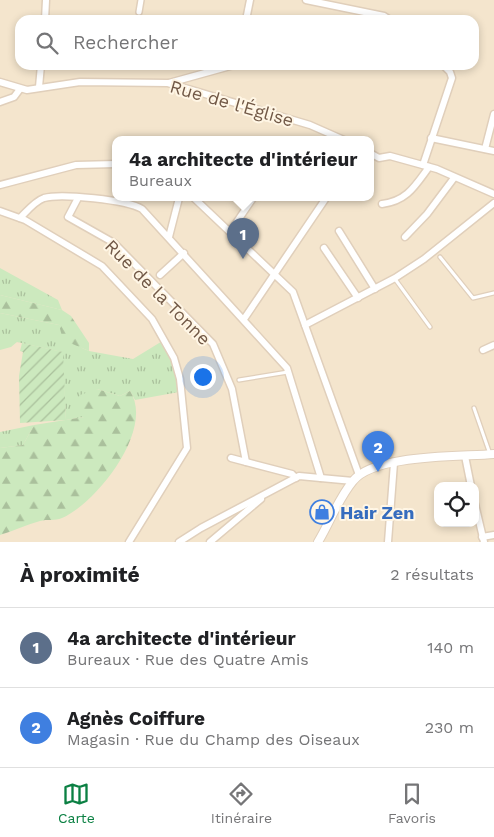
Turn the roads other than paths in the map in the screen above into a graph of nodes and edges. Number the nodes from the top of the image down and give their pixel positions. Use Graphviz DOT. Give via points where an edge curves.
graph roads {
  1 [pos="46,0"];
  2 [pos="141,0"];
  3 [pos="250,0"];
  4 [pos="306,0"];
  5 [pos="139,12"];
  6 [pos="45,15"];
  7 [pos="247,15"];
  8 [pos="379,15"];
  9 [pos="41,70"];
  10 [pos="216,70"];
  11 [pos="448,70"];
  12 [pos="0,82"];
  13 [pos="168,83"];
  14 [pos="39,87"];
  15 [pos="24,89"];
  16 [pos="0,102"];
  17 [pos="494,114"];
  18 [pos="335,136"];
  19 [pos="431,138"];
  20 [pos="485,149"];
  21 [pos="494,151"];
  22 [pos="374,155"];
  23 [pos="379,158"];
  24 [pos="374,160"];
  25 [pos="112,164"];
  26 [pos="426,166"];
  27 [pos="454,178"];
  28 [pos="0,185"];
  29 [pos="494,194"];
  30 [pos="78,198"];
  31 [pos="178,201"];
  32 [pos="197,201"];
  33 [pos="250,201"];
  34 [pos="324,201"];
  35 [pos="494,203"];
  36 [pos="382,204"];
  37 [pos="0,211"];
  38 [pos="20,218"];
  39 [pos="339,231"];
  40 [pos="230,232"];
  41 [pos="169,237"];
  42 [pos="405,237"];
  43 [pos="324,248"];
  44 [pos="184,253"];
  45 [pos="440,257"];
  46 [pos="274,274"];
  47 [pos="160,275"];
  48 [pos="395,278"];
  49 [pos="375,289"];
  50 [pos="494,293"];
  51 [pos="358,298"];
  52 [pos="244,319"];
  53 [pos="305,325"];
  54 [pos="430,328"];
  55 [pos="494,344"];
  56 [pos="483,350"];
  57 [pos="289,372"];
  58 [pos="239,380"];
  59 [pos="474,408"];
  60 [pos="492,454"];
  61 [pos="465,456"];
  62 [pos="230,458"];
  63 [pos="246,462"];
  64 [pos="394,463"];
  65 [pos="296,478"];
  66 [pos="321,478"];
  67 [pos="356,478"];
  68 [pos="470,482"];
  69 [pos="265,496"];
  70 [pos="479,522"];
  71 [pos="494,535"];
  72 [pos="483,540"];
  73 [pos="129,542"];
  74 [pos="179,542"];
  75 [pos="210,542"];
  76 [pos="318,542"];
  77 [pos="388,542"];
  1 -- 6 [label="street"];
  2 -- 5 [label="street"];
  3 -- 7 [label="street"];
  4 -- 8 [label="street"];
  9 -- 14 [label="street"];
  10 -- 13 [label="street"];
  11 -- 19 [label="street" via="452,78"];
  12 -- 15 [label="street"];
  13 -- 14 [label="street, Rue de l'Église" via="80,82"];
  13 -- 18 [label="street, Rue de l'Église" via="310,125"];
  14 -- 15 [label="street, Rue de l'Église"];
  15 -- 16 [label="street, Rue de l'Église"];
  17 -- 20 [label="street"];
  19 -- 20 [label="street"];
  19 -- 26 [label="street"];
  20 -- 21 [label="street"];
  22 -- 23 [label="street"];
  23 -- 24 [label="street"];
  23 -- 26 [label="street" via="390,156"];
  25 -- 28 [label="street" via="76,165"];
  26 -- 27 [label="street"];
  26 -- 36 [label="street" via="404,198"];
  27 -- 29 [label="street"];
  27 -- 42 [label="street"];
  30 -- 38 [label="street" via="45,198"];
  30 -- 41 [label="street" via="130,203 148,213"];
  30 -- 63 [label="street, Rue de la Tonne" via="68,216 114,243 214,344 232,389"];
  31 -- 41 [label="street"];
  32 -- 40 [label="street"];
  33 -- 40 [label="street"];
  34 -- 46 [label="street"];
  35 -- 48 [label="street"];
  37 -- 38 [label="street"];
  38 -- 73 [label="street" via="102,266 158,328 178,368 187,434 185,451"];
  39 -- 49 [label="street"];
  40 -- 46 [label="street"];
  41 -- 44 [label="street"];
  43 -- 51 [label="street"];
  44 -- 47 [label="street"];
  44 -- 52 [label="street"];
  45 -- 50 [label="lane" via="473,298"];
  46 -- 52 [label="street"];
  46 -- 53 [label="street" via="293,292"];
  48 -- 49 [label="street"];
  48 -- 54 [label="lane"];
  49 -- 51 [label="street"];
  51 -- 53 [label="street"];
  52 -- 57 [label="street"];
  53 -- 67 [label="street"];
  55 -- 56 [label="street"];
  57 -- 58 [label="lane"];
  57 -- 66 [label="street"];
  59 -- 60 [label="lane"];
  60 -- 61 [label="street"];
  61 -- 64 [label="street" via="428,457"];
  61 -- 68 [label="street"];
  62 -- 63 [label="street"];
  63 -- 65 [label="street" via="292,474"];
  64 -- 67 [label="street" via="379,466"];
  64 -- 77 [label="street"];
  65 -- 66 [label="street"];
  65 -- 69 [label="street"];
  66 -- 67 [label="street"];
  67 -- 76 [label="street"];
  69 -- 74 [label="street" via="246,503"];
  69 -- 75 [label="street"];
  70 -- 72 [label="street"];
  71 -- 72 [label="street"];
}
